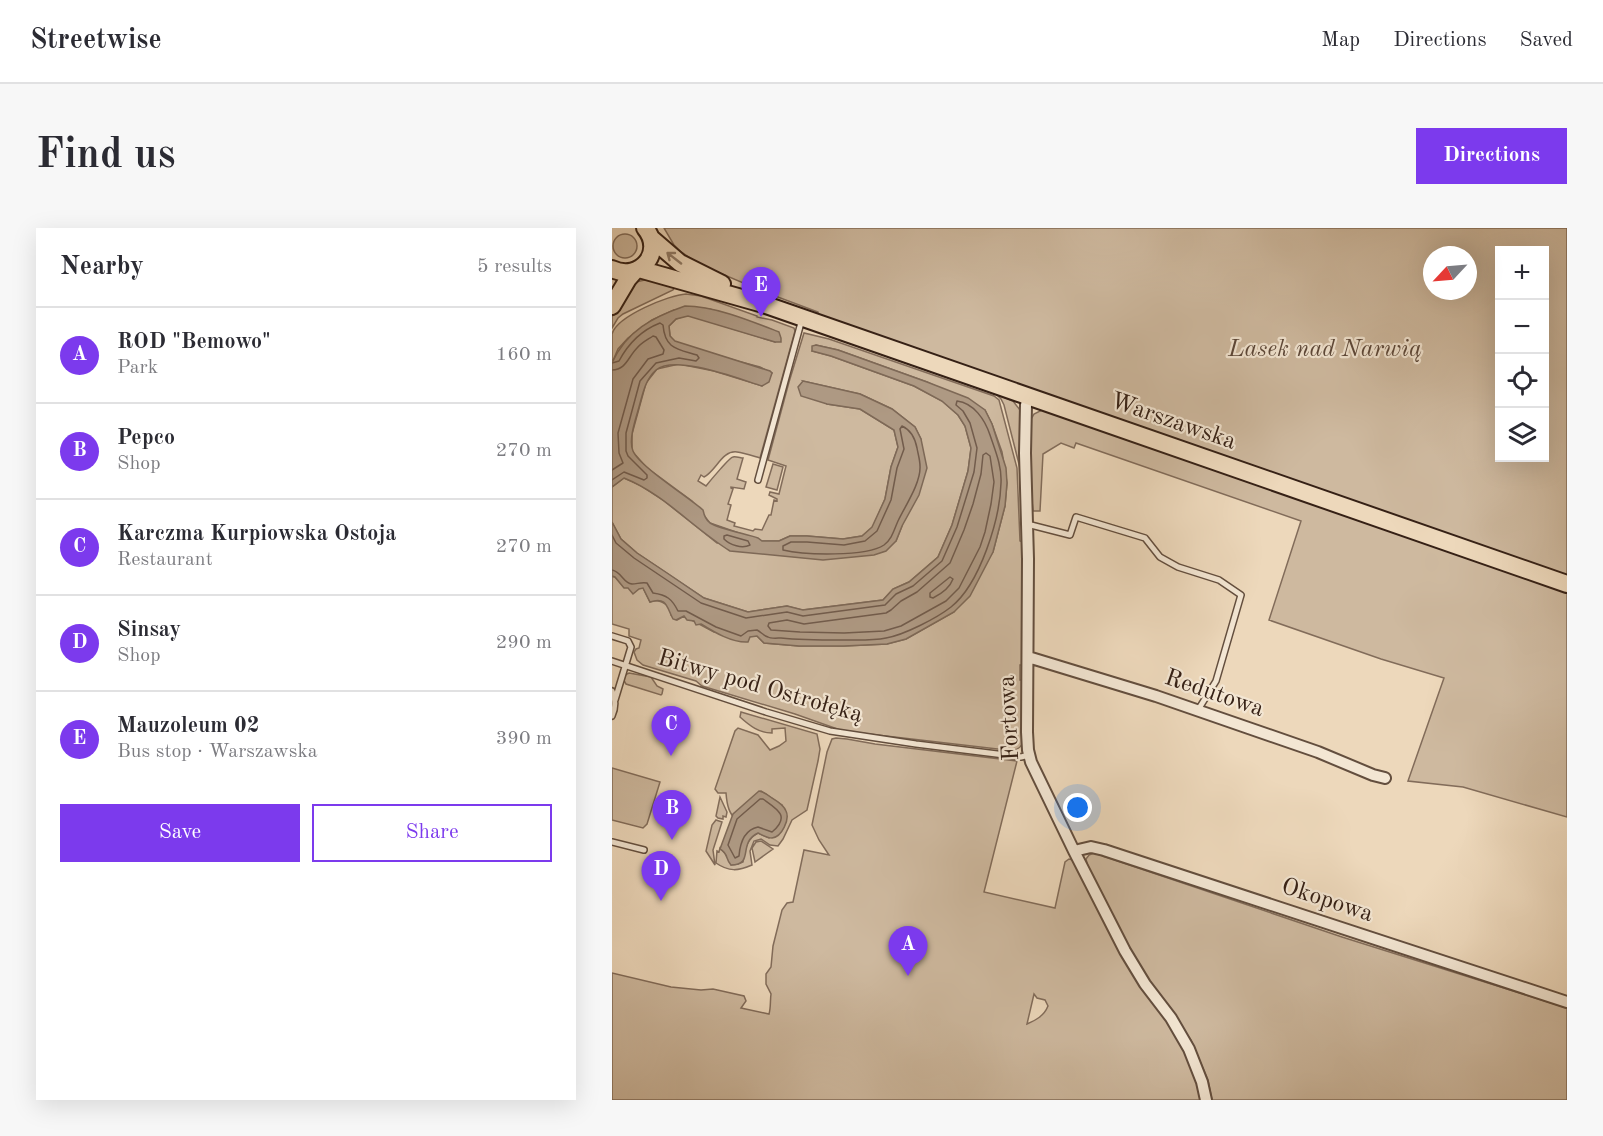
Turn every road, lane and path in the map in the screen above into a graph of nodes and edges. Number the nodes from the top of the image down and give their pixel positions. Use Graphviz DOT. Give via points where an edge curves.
graph roads {
  1 [pos="648,233"];
  2 [pos="612,269"];
  3 [pos="637,270"];
  4 [pos="763,304"];
  5 [pos="612,306"];
  6 [pos="803,318"];
  7 [pos="1028,397"];
  8 [pos="758,480"];
  9 [pos="1027,524"];
  10 [pos="1567,584"];
  11 [pos="612,636"];
  12 [pos="1028,657"];
  13 [pos="612,661"];
  14 [pos="625,665"];
  15 [pos="612,691"];
  16 [pos="615,699"];
  17 [pos="1198,710"];
  18 [pos="612,716"];
  19 [pos="1029,755"];
  20 [pos="1385,778"];
  21 [pos="612,842"];
  22 [pos="644,850"];
  23 [pos="1074,851"];
  24 [pos="1567,1002"];
  25 [pos="1206,1100"];
  1 -- 3 [label="main road" via="651,254"];
  4 -- 1 [label="main road, Warszawska, one-way" via="688,268"];
  2 -- 3 [label="main road, Warszawska" via="625,273"];
  3 -- 4 [label="main road, Warszawska"];
  3 -- 5 [label="main road"];
  4 -- 6 [label="main road, Warszawska"];
  6 -- 7 [label="main road, Warszawska"];
  6 -- 8 [label="lane"];
  7 -- 9 [label="street, Fortowa"];
  7 -- 10 [label="main road, Warszawska"];
  9 -- 12 [label="street, Fortowa"];
  9 -- 17 [label="lane" via="1070,535 1076,517 1145,538 1160,557 1219,580 1241,595 1216,681"];
  11 -- 14 [label="lane" via="630,644"];
  12 -- 17 [label="street, Redutowa"];
  12 -- 19 [label="street, Fortowa"];
  13 -- 14 [label="lane, Bitwy pod Ostrołęką"];
  14 -- 16 [label="lane"];
  14 -- 19 [label="lane, Bitwy pod Ostrołęką" via="830,731 937,747"];
  15 -- 16 [label="lane"];
  16 -- 18 [label="lane"];
  17 -- 20 [label="street, Redutowa"];
  19 -- 23 [label="street, Fortowa"];
  21 -- 22 [label="lane"];
  23 -- 24 [label="street, Okopowa" via="1091,847 1104,850"];
  23 -- 25 [label="street, Fortowa" via="1136,970 1182,1035 1196,1064"];
}
